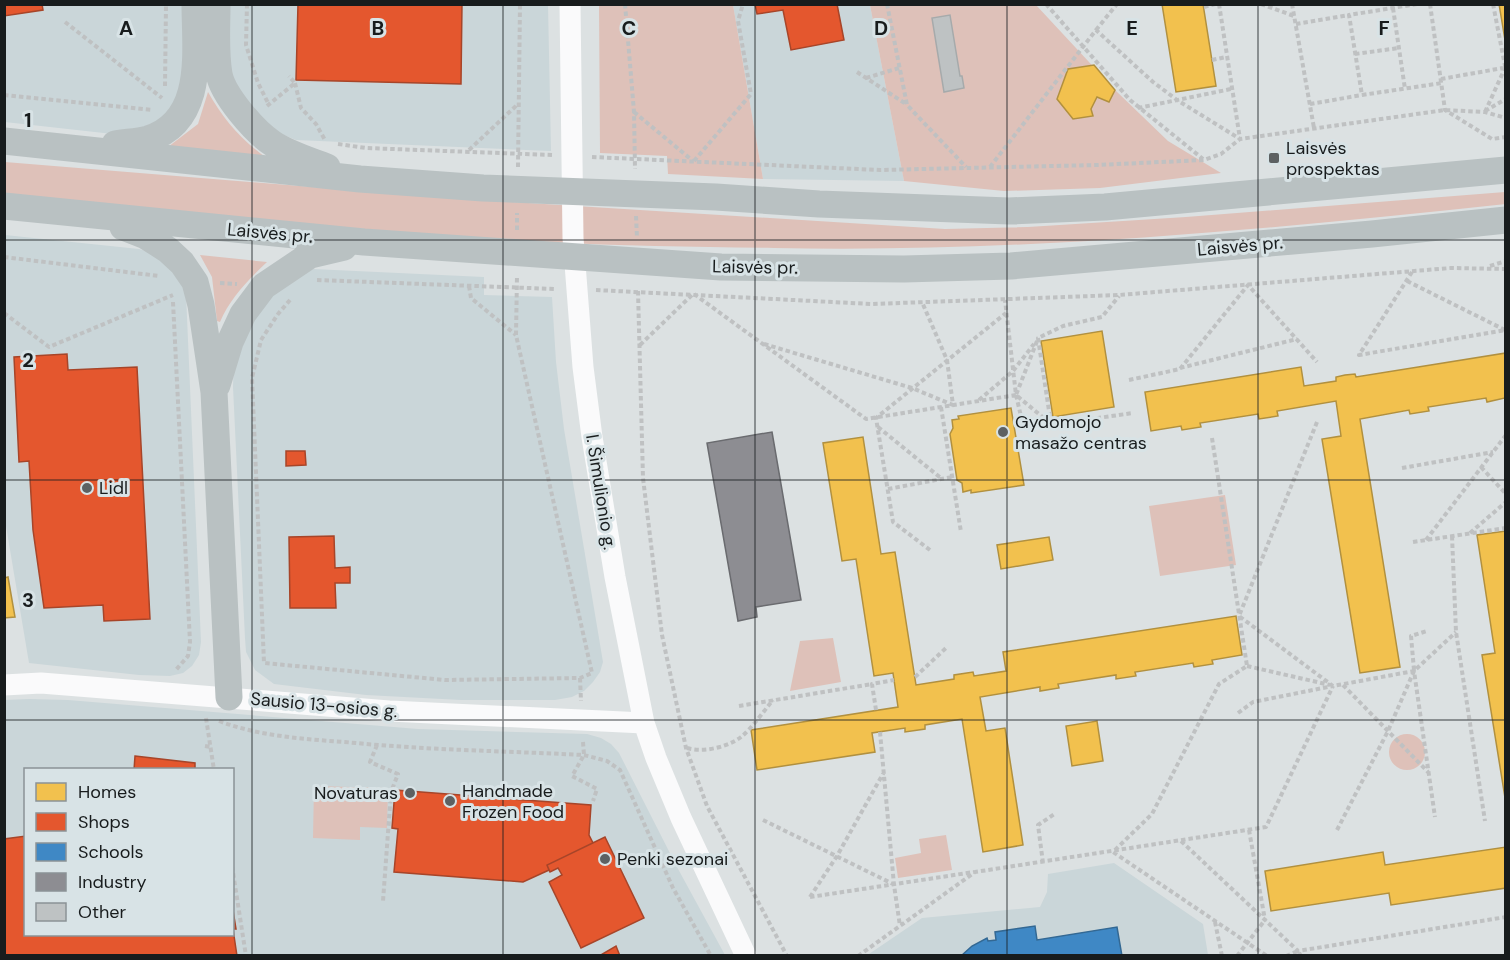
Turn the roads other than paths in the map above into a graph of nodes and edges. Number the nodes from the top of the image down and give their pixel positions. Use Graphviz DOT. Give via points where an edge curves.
graph roads {
  1 [pos="195,4"];
  2 [pos="217,4"];
  3 [pos="570,4"];
  4 [pos="4,141"];
  5 [pos="80,150"];
  6 [pos="1506,170"];
  7 [pos="360,179"];
  8 [pos="4,206"];
  9 [pos="97,217"];
  10 [pos="1506,220"];
  11 [pos="364,242"];
  12 [pos="214,392"];
  13 [pos="4,685"];
  14 [pos="229,697"];
  15 [pos="644,723"];
  16 [pos="746,956"];
  1 -- 5 [label="main road" via="195,81 182,114 148,139"];
  2 -- 7 [label="main road" via="220,77 242,114 272,143"];
  3 -- 15 [label="street, I. Šimulionio g." via="573,238 583,367 615,577"];
  4 -- 5 [label="main road"];
  5 -- 7 [label="main road"];
  6 -- 7 [label="main road" via="1105,207 1008,211"];
  8 -- 9 [label="main road, Laisvės pr."];
  9 -- 11 [label="main road, Laisvės pr."];
  9 -- 12 [label="main road" via="146,236 182,263 180,287 201,305"];
  10 -- 11 [label="main road, Laisvės pr." via="1011,266 904,269 721,267"];
  11 -- 12 [label="main road" via="310,255 264,286 243,314"];
  12 -- 14 [label="main road"];
  13 -- 14 [label="street, Sausio 13-osios g." via="41,683"];
  14 -- 15 [label="street, Sausio 13-osios g." via="388,711"];
  15 -- 16 [label="street, I. Šimulionio g." via="681,818"];
}
